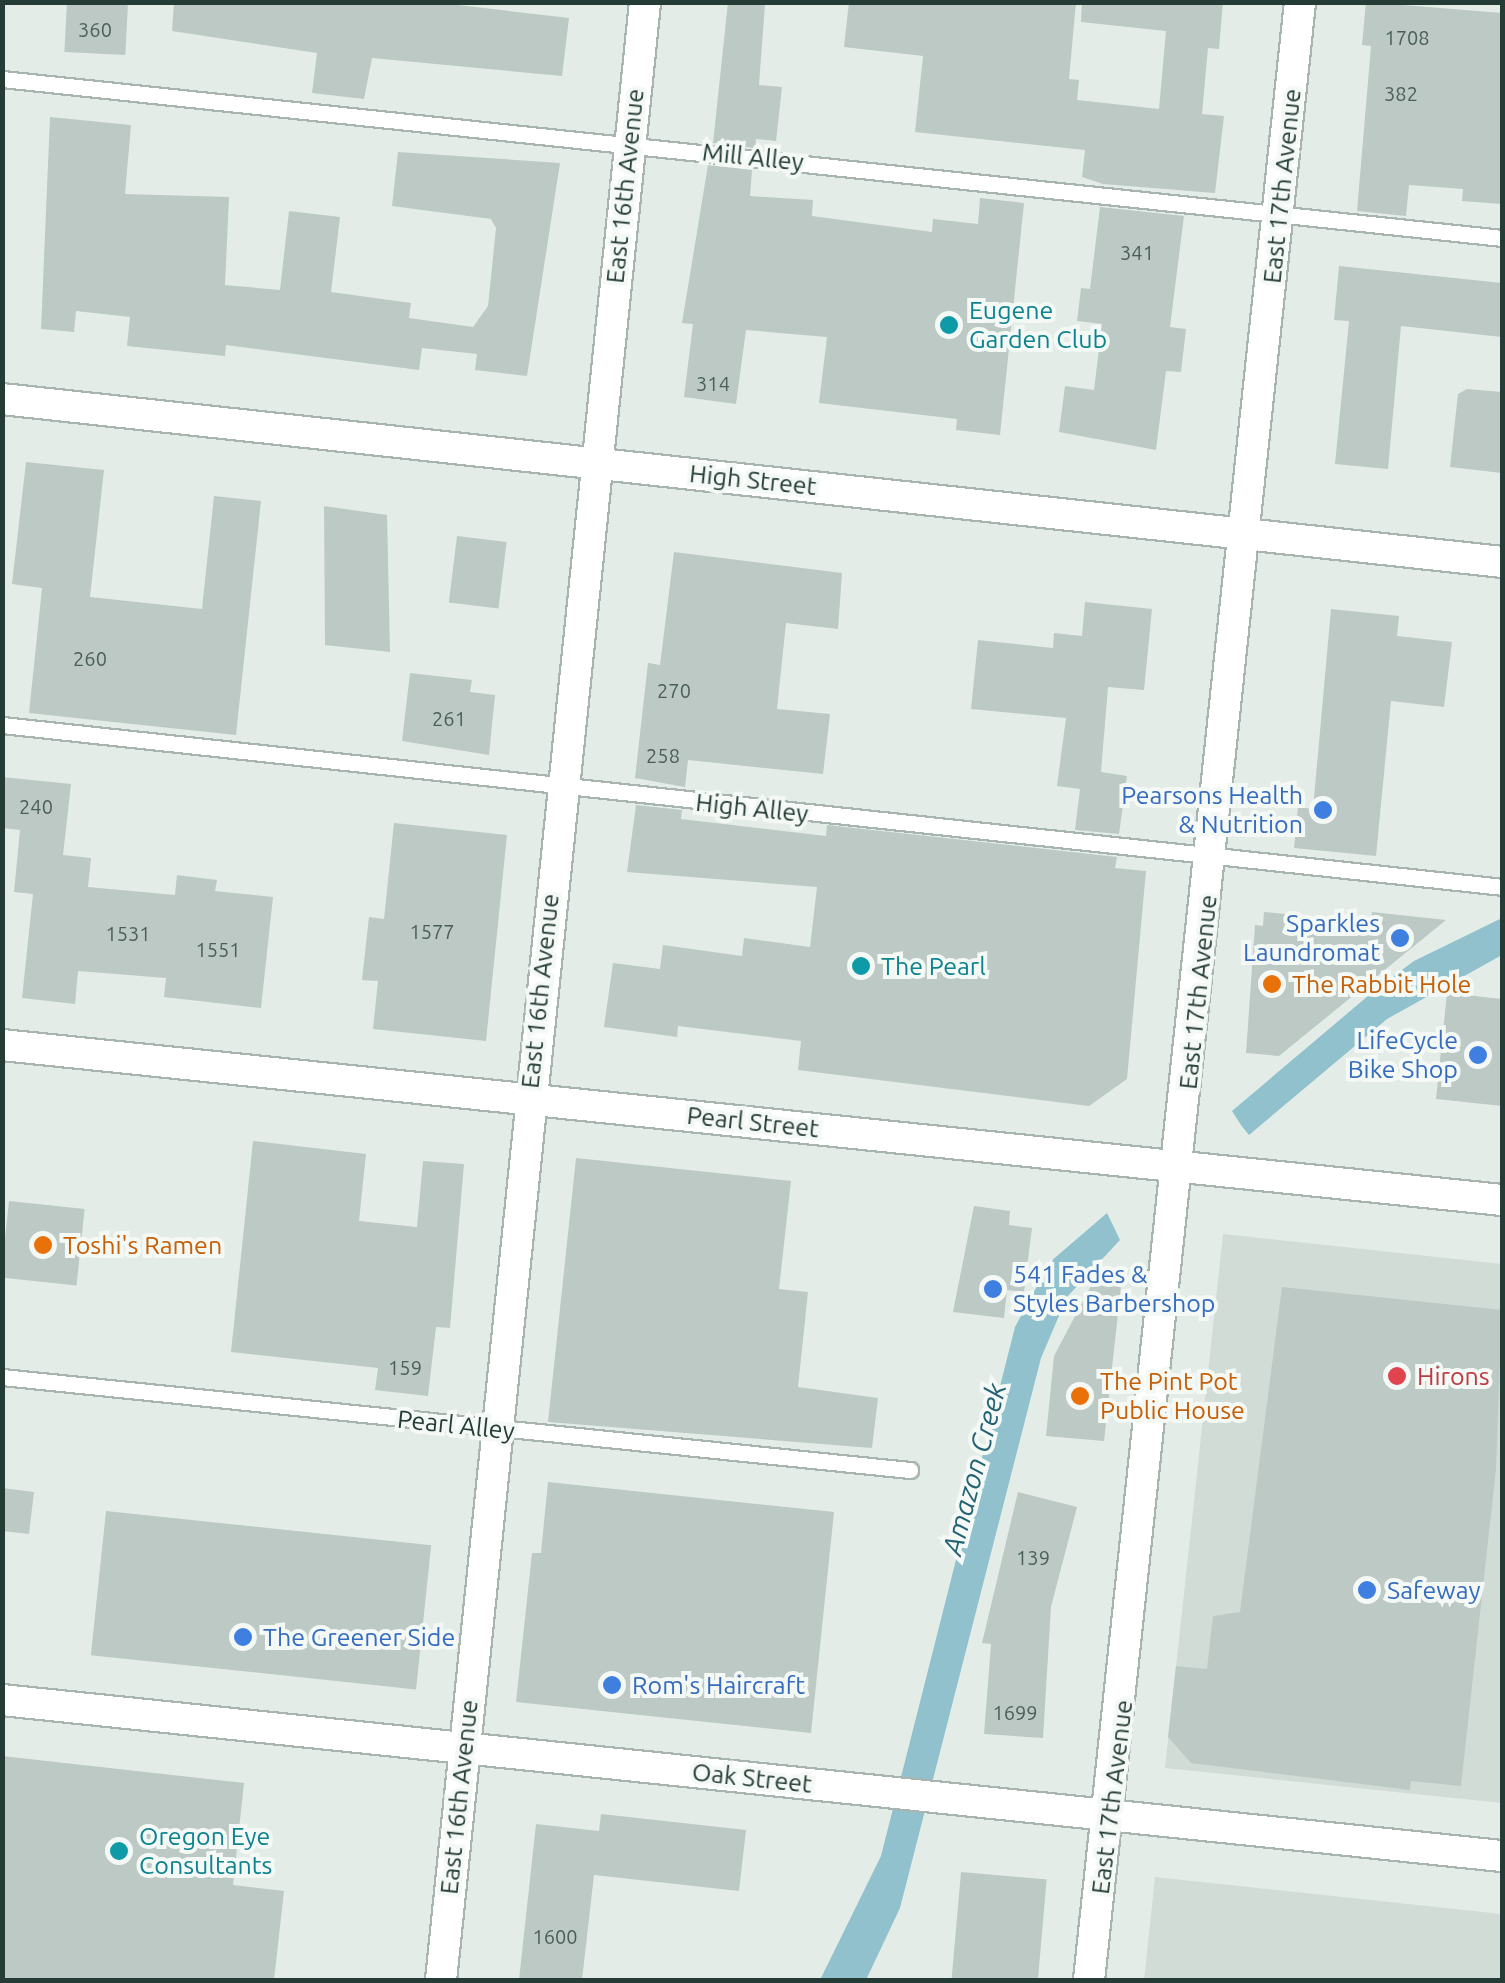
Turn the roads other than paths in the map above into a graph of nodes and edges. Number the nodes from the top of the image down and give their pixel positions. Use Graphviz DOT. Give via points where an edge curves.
graph roads {
  1 [pos="645,2"];
  2 [pos="1300,2"];
  3 [pos="2,78"];
  4 [pos="630,144"];
  5 [pos="1280,214"];
  6 [pos="1502,238"];
  7 [pos="2,398"];
  8 [pos="593,463"];
  9 [pos="1246,534"];
  10 [pos="1502,562"];
  11 [pos="2,725"];
  12 [pos="560,787"];
  13 [pos="1212,856"];
  14 [pos="1502,887"];
  15 [pos="2,1045"];
  16 [pos="530,1100"];
  17 [pos="1180,1166"];
  18 [pos="1502,1200"];
  19 [pos="2,1377"];
  20 [pos="493,1429"];
  21 [pos="910,1470"];
  22 [pos="2,1700"];
  23 [pos="465,1748"];
  24 [pos="1111,1815"];
  25 [pos="1502,1856"];
  26 [pos="441,1980"];
  27 [pos="1089,1980"];
  1 -- 4 [label="street, East 16th Avenue"];
  2 -- 5 [label="street, East 17th Avenue"];
  3 -- 4 [label="lane, Mill Alley"];
  4 -- 5 [label="lane, Mill Alley"];
  4 -- 8 [label="street, East 16th Avenue"];
  5 -- 6 [label="lane, Mill Alley"];
  5 -- 9 [label="street, East 17th Avenue"];
  7 -- 8 [label="street, High Street"];
  8 -- 9 [label="street, High Street"];
  8 -- 12 [label="street, East 16th Avenue"];
  9 -- 10 [label="street, High Street"];
  9 -- 13 [label="street, East 17th Avenue"];
  11 -- 12 [label="lane, High Alley"];
  12 -- 13 [label="lane, High Alley"];
  12 -- 16 [label="street, East 16th Avenue"];
  13 -- 14 [label="lane, High Alley"];
  13 -- 17 [label="street, East 17th Avenue"];
  15 -- 16 [label="street, Pearl Street"];
  16 -- 17 [label="street, Pearl Street"];
  16 -- 20 [label="street, East 16th Avenue"];
  17 -- 18 [label="street, Pearl Street"];
  17 -- 24 [label="street, East 17th Avenue"];
  19 -- 20 [label="lane, Pearl Alley"];
  20 -- 21 [label="lane, Pearl Alley"];
  20 -- 23 [label="street, East 16th Avenue"];
  22 -- 23 [label="street, Oak Street"];
  23 -- 24 [label="street, Oak Street"];
  23 -- 26 [label="street, East 16th Avenue"];
  24 -- 25 [label="street, Oak Street"];
  24 -- 27 [label="street, East 17th Avenue"];
}
